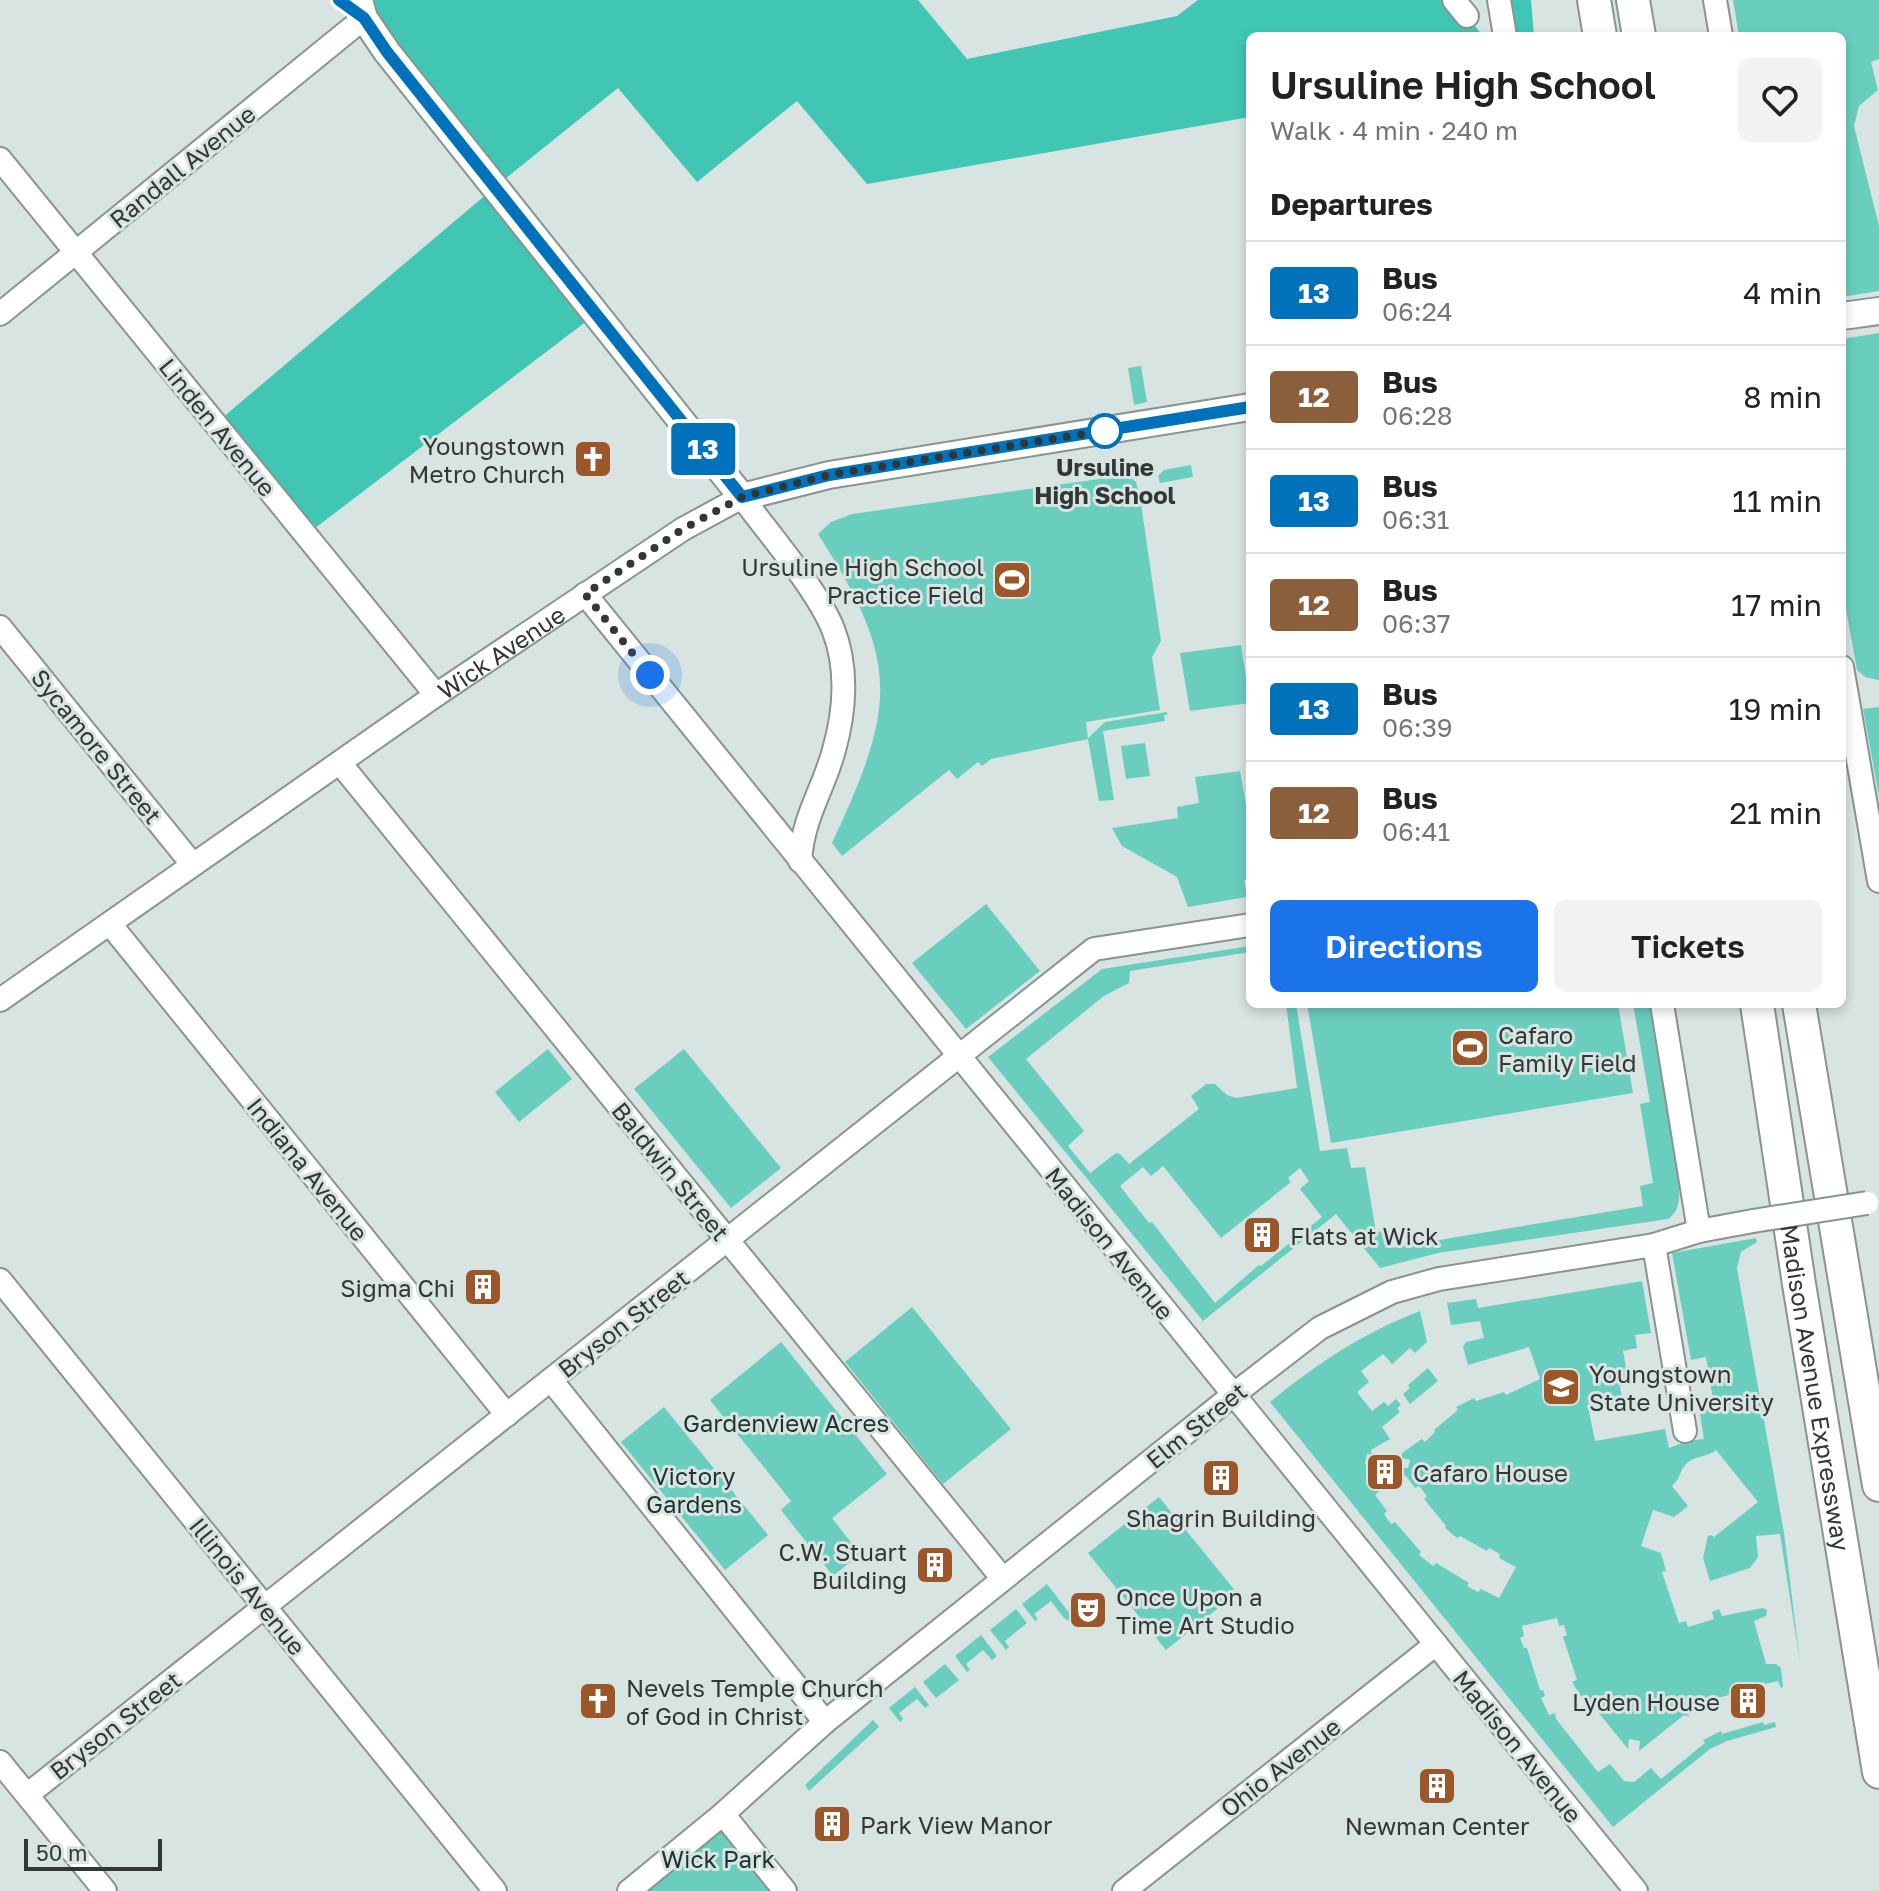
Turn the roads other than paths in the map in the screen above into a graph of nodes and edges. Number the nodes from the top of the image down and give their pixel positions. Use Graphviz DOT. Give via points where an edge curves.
graph roads {
  1 [pos="339,0"];
  2 [pos="1499,0"];
  3 [pos="1594,0"];
  4 [pos="1633,0"];
  5 [pos="1715,0"];
  6 [pos="361,9"];
  7 [pos="1504,32"];
  8 [pos="1599,32"];
  9 [pos="1638,32"];
  10 [pos="1720,32"];
  11 [pos="0,159"];
  12 [pos="76,253"];
  13 [pos="1879,311"];
  14 [pos="0,314"];
  15 [pos="1846,315"];
  16 [pos="1246,408"];
  17 [pos="742,497"];
  18 [pos="585,594"];
  19 [pos="0,627"];
  20 [pos="1846,690"];
  21 [pos="436,695"];
  22 [pos="340,763"];
  23 [pos="800,861"];
  24 [pos="193,865"];
  25 [pos="1879,881"];
  26 [pos="110,924"];
  27 [pos="1246,926"];
  28 [pos="0,1000"];
  29 [pos="1663,1008"];
  30 [pos="1758,1008"];
  31 [pos="1800,1008"];
  32 [pos="959,1056"];
  33 [pos="1873,1202"];
  34 [pos="1699,1231"];
  35 [pos="727,1240"];
  36 [pos="1654,1245"];
  37 [pos="0,1280"];
  38 [pos="551,1380"];
  39 [pos="1233,1395"];
  40 [pos="507,1415"];
  41 [pos="1685,1431"];
  42 [pos="1879,1485"];
  43 [pos="1003,1579"];
  44 [pos="264,1607"];
  45 [pos="1436,1644"];
  46 [pos="825,1722"];
  47 [pos="0,1762"];
  48 [pos="1879,1772"];
  49 [pos="1879,1779"];
  50 [pos="27,1795"];
  51 [pos="723,1814"];
  52 [pos="105,1891"];
  53 [pos="495,1891"];
  54 [pos="629,1891"];
  55 [pos="785,1891"];
  56 [pos="1124,1891"];
  57 [pos="1636,1891"];
  1 -- 6 [label="main road"];
  2 -- 7 [label="street"];
  3 -- 8 [label="highway"];
  4 -- 9 [label="highway"];
  5 -- 10 [label="street"];
  6 -- 12 [label="street, Randall Avenue"];
  6 -- 17 [label="main road" via="387,52"];
  11 -- 12 [label="street, Linden Avenue"];
  12 -- 14 [label="street, Randall Avenue"];
  12 -- 21 [label="street, Linden Avenue"];
  13 -- 15 [label="main road"];
  16 -- 17 [label="main road, Wick Avenue" via="829,475"];
  17 -- 18 [label="street, Wick Avenue"];
  17 -- 23 [label="street" via="833,627 842,664 840,727 809,813"];
  18 -- 21 [label="street, Wick Avenue"];
  18 -- 23 [label="street, Madison Avenue"];
  19 -- 24 [label="street, Sycamore Street"];
  20 -- 25 [label="street"];
  21 -- 22 [label="street, Wick Avenue"];
  22 -- 24 [label="street, Wick Avenue"];
  22 -- 35 [label="street, Baldwin Street"];
  23 -- 32 [label="street, Madison Avenue"];
  24 -- 26 [label="street, Wick Avenue"];
  26 -- 28 [label="street, Wick Avenue"];
  26 -- 40 [label="street, Indiana Avenue"];
  27 -- 32 [label="street, Bryson Street" via="1094,949"];
  29 -- 34 [label="street"];
  30 -- 48 [label="highway, Madison Avenue Expressway"];
  31 -- 42 [label="highway, Madison Avenue Expressway"];
  32 -- 35 [label="street, Bryson Street"];
  32 -- 39 [label="street, Madison Avenue"];
  33 -- 34 [label="street, Elm Street, bridge"];
  34 -- 36 [label="street, Elm Street"];
  35 -- 38 [label="street, Bryson Street"];
  35 -- 43 [label="street, Baldwin Street"];
  36 -- 39 [label="street, Elm Street" via="1439,1279 1392,1292 1320,1328"];
  36 -- 41 [label="street"];
  37 -- 44 [label="street, Illinois Avenue"];
  38 -- 40 [label="street, Bryson Street"];
  38 -- 46 [label="street"];
  39 -- 43 [label="street, Elm Street"];
  39 -- 45 [label="street, Madison Avenue"];
  40 -- 44 [label="street, Bryson Street"];
  43 -- 46 [label="street, Elm Street"];
  44 -- 50 [label="street, Bryson Street"];
  44 -- 53 [label="street, Illinois Avenue"];
  45 -- 56 [label="street, Ohio Avenue"];
  45 -- 57 [label="street, Madison Avenue"];
  46 -- 51 [label="street, Elm Street"];
  47 -- 50 [label="street"];
  48 -- 49 [label="highway, Madison Avenue Expressway"];
  50 -- 52 [label="street"];
  51 -- 54 [label="street, Elm Street"];
  51 -- 55 [label="street"];
}
